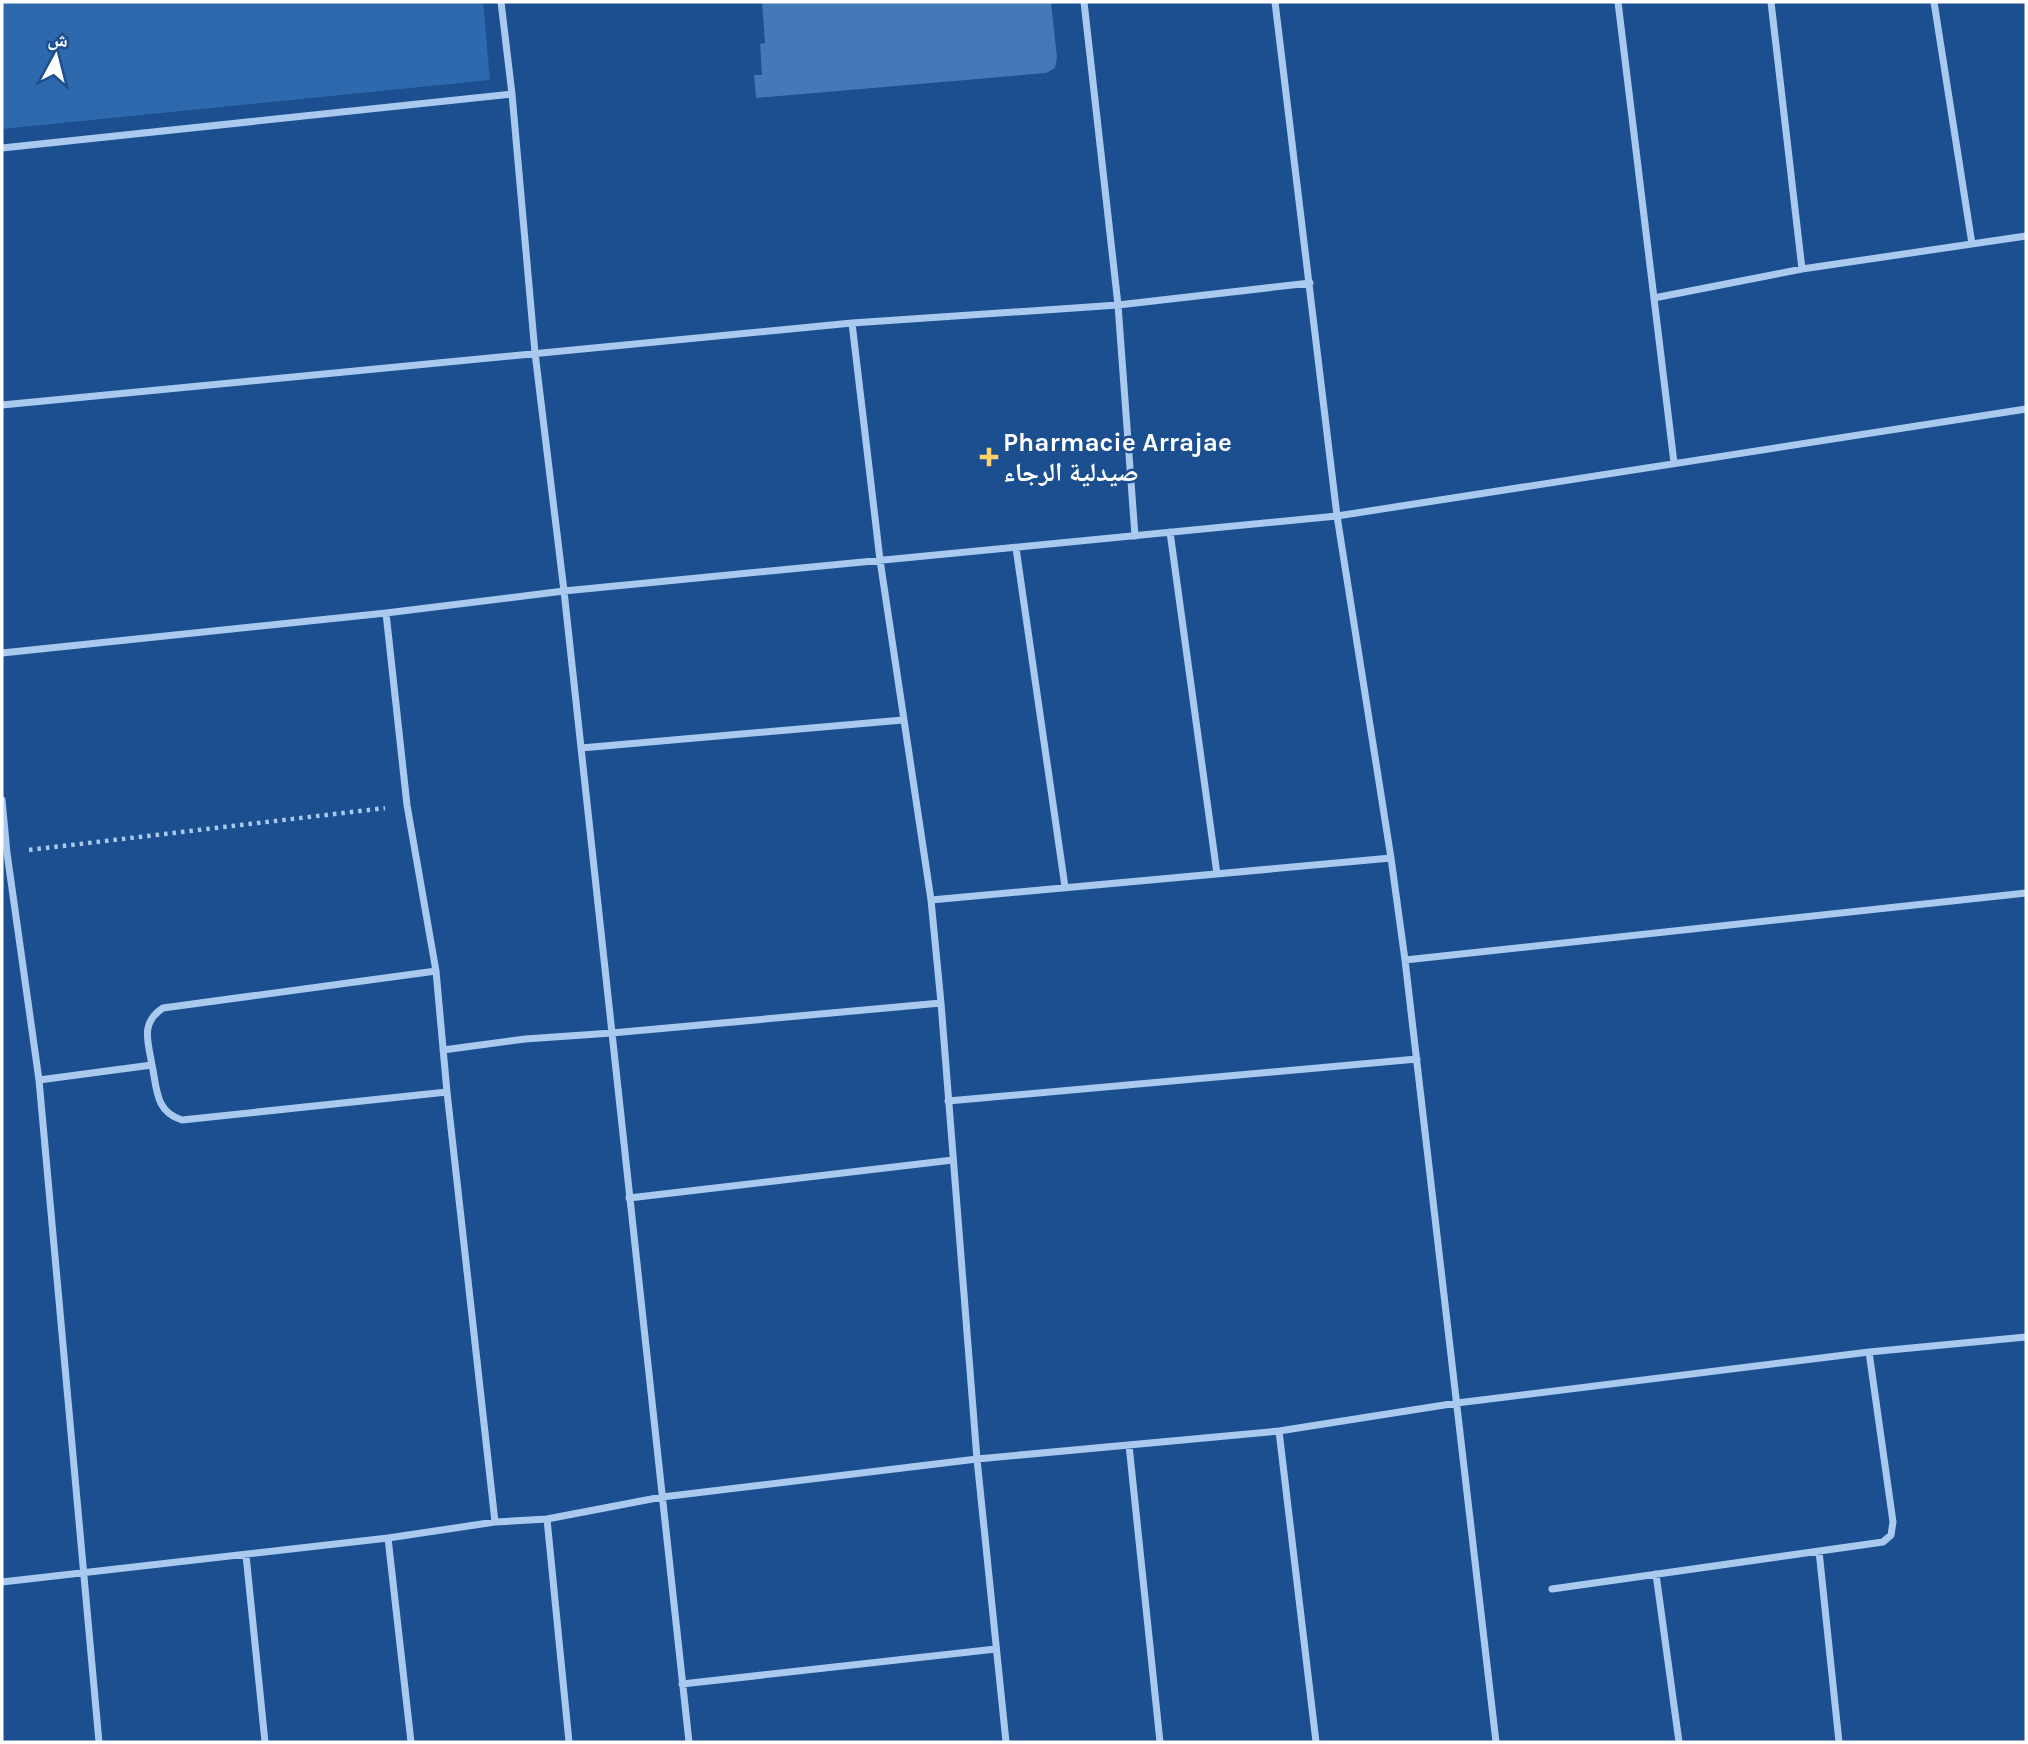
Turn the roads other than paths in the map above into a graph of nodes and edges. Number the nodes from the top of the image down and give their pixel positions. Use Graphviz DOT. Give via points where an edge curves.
graph roads {
  1 [pos="501,2"];
  2 [pos="1084,2"];
  3 [pos="1275,2"];
  4 [pos="1618,2"];
  5 [pos="1771,2"];
  6 [pos="1934,2"];
  7 [pos="512,94"];
  8 [pos="2,148"];
  9 [pos="2026,236"];
  10 [pos="1972,244"];
  11 [pos="1802,269"];
  12 [pos="1310,283"];
  13 [pos="1654,298"];
  14 [pos="1118,304"];
  15 [pos="852,323"];
  16 [pos="535,354"];
  17 [pos="2,405"];
  18 [pos="2026,409"];
  19 [pos="1674,463"];
  20 [pos="1336,516"];
  21 [pos="1170,532"];
  22 [pos="1135,536"];
  23 [pos="1016,548"];
  24 [pos="880,560"];
  25 [pos="564,591"];
  26 [pos="386,613"];
  27 [pos="2,653"];
  28 [pos="903,720"];
  29 [pos="581,748"];
  30 [pos="2,800"];
  31 [pos="1391,858"];
  32 [pos="1217,874"];
  33 [pos="1065,887"];
  34 [pos="2026,893"];
  35 [pos="931,900"];
  36 [pos="1405,960"];
  37 [pos="436,971"];
  38 [pos="941,1003"];
  39 [pos="612,1033"];
  40 [pos="443,1050"];
  41 [pos="1417,1059"];
  42 [pos="152,1065"];
  43 [pos="39,1080"];
  44 [pos="447,1092"];
  45 [pos="948,1101"];
  46 [pos="953,1160"];
  47 [pos="629,1198"];
  48 [pos="2026,1337"];
  49 [pos="1869,1352"];
  50 [pos="1457,1403"];
  51 [pos="1279,1431"];
  52 [pos="1129,1445"];
  53 [pos="977,1459"];
  54 [pos="662,1497"];
  55 [pos="547,1519"];
  56 [pos="495,1522"];
  57 [pos="388,1538"];
  58 [pos="1819,1551"];
  59 [pos="246,1555"];
  60 [pos="82,1573"];
  61 [pos="1656,1574"];
  62 [pos="2,1582"];
  63 [pos="1552,1589"];
  64 [pos="996,1649"];
  65 [pos="682,1684"];
  66 [pos="99,1742"];
  67 [pos="265,1742"];
  68 [pos="411,1742"];
  69 [pos="569,1742"];
  70 [pos="689,1742"];
  71 [pos="1006,1742"];
  72 [pos="1160,1742"];
  73 [pos="1316,1742"];
  74 [pos="1496,1742"];
  75 [pos="1679,1742"];
  76 [pos="1839,1742"];
  1 -- 7 [label="street"];
  2 -- 14 [label="street"];
  3 -- 12 [label="street"];
  4 -- 13 [label="street"];
  5 -- 11 [label="street"];
  6 -- 10 [label="street"];
  7 -- 8 [label="street"];
  7 -- 16 [label="street"];
  9 -- 10 [label="street"];
  10 -- 11 [label="street"];
  11 -- 13 [label="street"];
  12 -- 14 [label="street"];
  12 -- 20 [label="street"];
  13 -- 19 [label="street"];
  14 -- 15 [label="street"];
  14 -- 22 [label="street"];
  15 -- 16 [label="street"];
  15 -- 24 [label="street"];
  16 -- 17 [label="street"];
  16 -- 25 [label="street"];
  18 -- 19 [label="street"];
  19 -- 20 [label="street"];
  20 -- 21 [label="street"];
  20 -- 31 [label="street"];
  21 -- 22 [label="street"];
  21 -- 32 [label="street"];
  22 -- 23 [label="street"];
  23 -- 24 [label="street"];
  23 -- 33 [label="street"];
  24 -- 25 [label="street"];
  24 -- 28 [label="street"];
  25 -- 26 [label="street"];
  25 -- 29 [label="street"];
  26 -- 27 [label="street"];
  26 -- 37 [label="street" via="407,805"];
  28 -- 29 [label="street"];
  28 -- 35 [label="street"];
  29 -- 39 [label="street"];
  30 -- 43 [label="street"];
  31 -- 32 [label="street"];
  31 -- 36 [label="street"];
  32 -- 33 [label="street"];
  33 -- 35 [label="street"];
  34 -- 36 [label="street"];
  35 -- 38 [label="street"];
  36 -- 41 [label="street"];
  37 -- 40 [label="street"];
  37 -- 42 [label="street" via="163,1008 155,1013 146,1033"];
  38 -- 39 [label="street"];
  38 -- 45 [label="street"];
  39 -- 40 [label="street"];
  39 -- 47 [label="street"];
  40 -- 44 [label="street"];
  41 -- 45 [label="street"];
  41 -- 50 [label="street"];
  42 -- 43 [label="street"];
  42 -- 44 [label="street" via="164,1111 181,1120"];
  43 -- 60 [label="street"];
  44 -- 56 [label="street"];
  45 -- 46 [label="street"];
  46 -- 47 [label="street"];
  46 -- 53 [label="street"];
  47 -- 54 [label="street"];
  48 -- 49 [label="street"];
  49 -- 50 [label="street"];
  49 -- 58 [label="street" via="1893,1522 1891,1535 1883,1542"];
  50 -- 51 [label="street"];
  50 -- 74 [label="street"];
  51 -- 52 [label="street"];
  51 -- 73 [label="street"];
  52 -- 53 [label="street"];
  52 -- 72 [label="street"];
  53 -- 54 [label="street"];
  53 -- 64 [label="street"];
  54 -- 55 [label="street"];
  54 -- 65 [label="street"];
  55 -- 56 [label="street"];
  55 -- 69 [label="street"];
  56 -- 57 [label="street"];
  57 -- 59 [label="street"];
  57 -- 68 [label="street"];
  58 -- 61 [label="street"];
  58 -- 76 [label="street"];
  59 -- 60 [label="street"];
  59 -- 67 [label="street"];
  60 -- 62 [label="street"];
  60 -- 66 [label="street"];
  61 -- 63 [label="street"];
  61 -- 75 [label="street"];
  64 -- 65 [label="street"];
  64 -- 71 [label="street"];
  65 -- 70 [label="street"];
}
